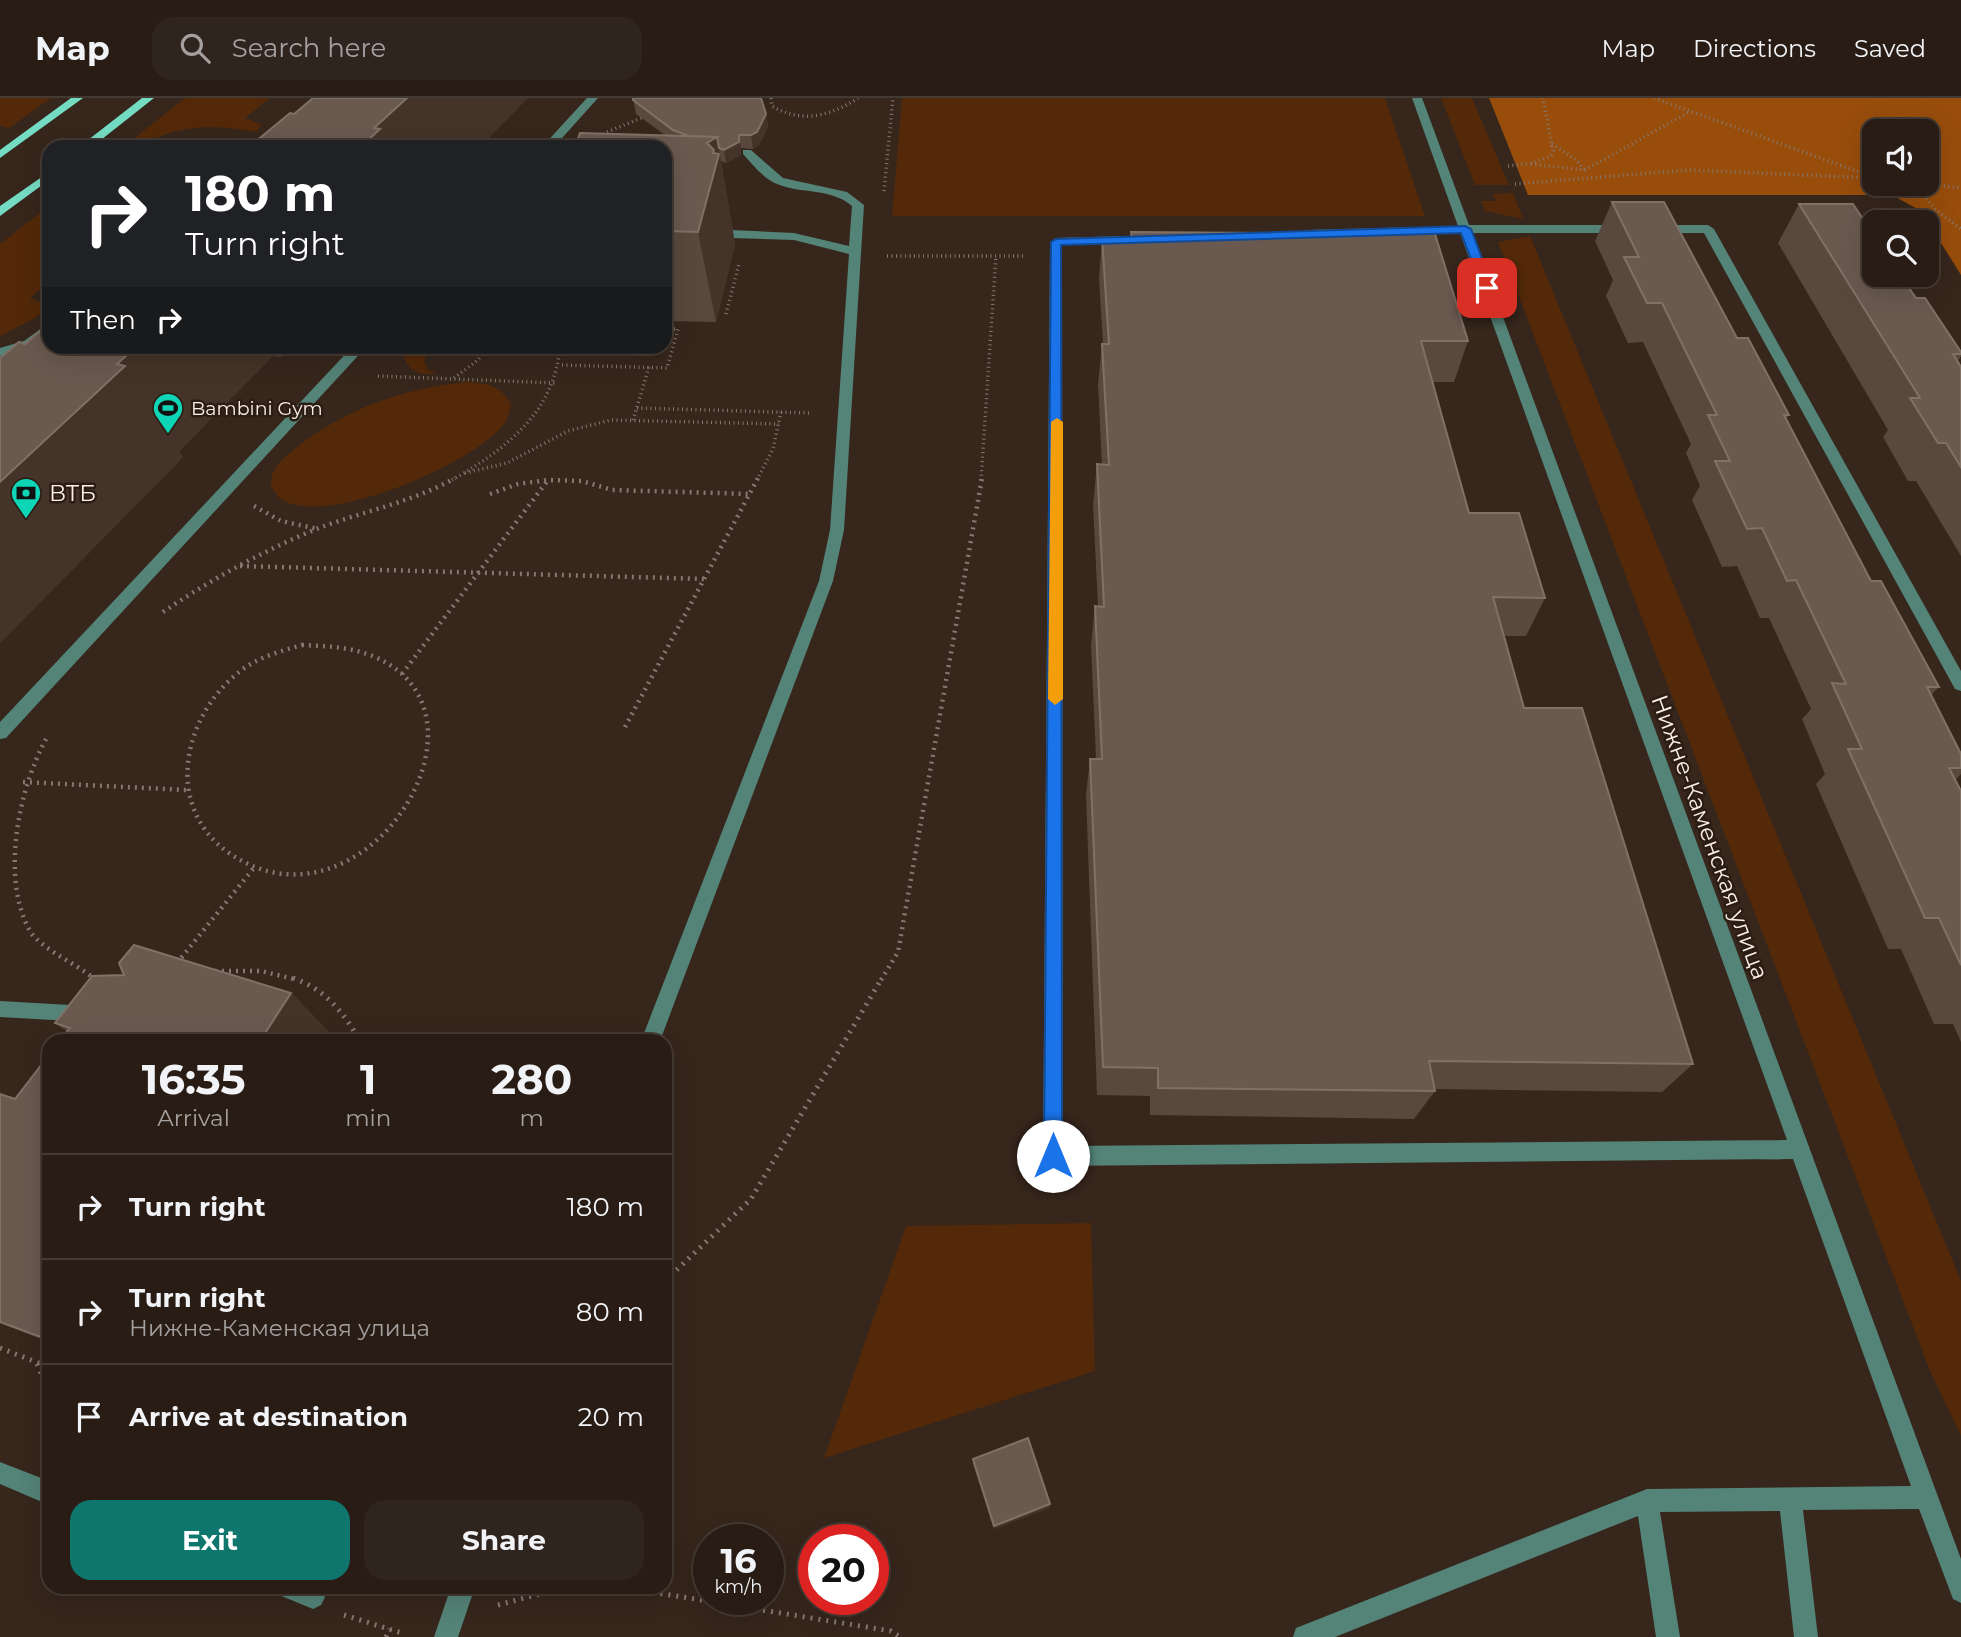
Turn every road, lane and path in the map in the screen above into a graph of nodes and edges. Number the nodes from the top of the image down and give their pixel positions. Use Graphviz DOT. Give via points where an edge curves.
graph roads {
  1 [pos="78,98"];
  2 [pos="149,98"];
  3 [pos="593,98"];
  4 [pos="771,98"];
  5 [pos="858,98"];
  6 [pos="893,98"];
  7 [pos="1417,98"];
  8 [pos="1543,98"];
  9 [pos="1654,98"];
  10 [pos="1691,111"];
  11 [pos="645,117"];
  12 [pos="603,134"];
  13 [pos="94,140"];
  14 [pos="554,140"];
  15 [pos="1552,144"];
  16 [pos="747,152"];
  17 [pos="0,155"];
  18 [pos="1531,164"];
  19 [pos="1508,166"];
  20 [pos="1586,170"];
  21 [pos="1594,176"];
  22 [pos="42,180"];
  23 [pos="1515,184"];
  24 [pos="1939,185"];
  25 [pos="1961,188"];
  26 [pos="883,196"];
  27 [pos="1925,196"];
  28 [pos="0,212"];
  29 [pos="1465,229"];
  30 [pos="1961,229"];
  31 [pos="730,234"];
  32 [pos="747,234"];
  33 [pos="1293,235"];
  34 [pos="1140,240"];
  35 [pos="854,254"];
  36 [pos="996,256"];
  37 [pos="1057,256"];
  38 [pos="726,314"];
  39 [pos="672,329"];
  40 [pos="42,333"];
  41 [pos="29,344"];
  42 [pos="672,350"];
  43 [pos="0,352"];
  44 [pos="354,354"];
  45 [pos="482,354"];
  46 [pos="561,354"];
  47 [pos="671,354"];
  48 [pos="562,365"];
  49 [pos="649,367"];
  50 [pos="0,369"];
  51 [pos="335,375"];
  52 [pos="454,379"];
  53 [pos="555,383"];
  54 [pos="637,408"];
  55 [pos="781,412"];
  56 [pos="821,413"];
  57 [pos="633,420"];
  58 [pos="779,424"];
  59 [pos="460,474"];
  60 [pos="548,480"];
  61 [pos="234,483"];
  62 [pos="490,494"];
  63 [pos="750,494"];
  64 [pos="319,529"];
  65 [pos="236,566"];
  66 [pos="478,573"];
  67 [pos="704,579"];
  68 [pos="159,615"];
  69 [pos="402,674"];
  70 [pos="1961,685"];
  71 [pos="625,727"];
  72 [pos="0,733"];
  73 [pos="48,735"];
  74 [pos="23,782"];
  75 [pos="186,790"];
  76 [pos="19,793"];
  77 [pos="253,869"];
  78 [pos="10,901"];
  79 [pos="211,972"];
  80 [pos="169,973"];
  81 [pos="0,1009"];
  82 [pos="119,1015"];
  83 [pos="356,1034"];
  84 [pos="653,1034"];
  85 [pos="1799,1149"];
  86 [pos="672,1273"];
  87 [pos="0,1348"];
  88 [pos="37,1362"];
  89 [pos="42,1364"];
  90 [pos="42,1374"];
  91 [pos="0,1473"];
  92 [pos="42,1490"];
  93 [pos="1927,1497"];
  94 [pos="1790,1500"];
  95 [pos="1647,1501"];
  96 [pos="1957,1568"];
  97 [pos="1961,1591"];
  98 [pos="305,1594"];
  99 [pos="461,1594"];
  100 [pos="547,1594"];
  101 [pos="664,1594"];
  102 [pos="313,1597"];
  103 [pos="450,1627"];
  104 [pos="390,1629"];
  105 [pos="405,1634"];
  106 [pos="386,1637"];
  107 [pos="900,1637"];
  108 [pos="1305,1637"];
  109 [pos="1668,1637"];
  110 [pos="1806,1637"];
  1 -- 17 [label="main road"];
  2 -- 13 [label="main road"];
  3 -- 14 [label="street"];
  4 -- 5 [label="path" via="779,112 807,117 836,111"];
  6 -- 26 [label="path"];
  7 -- 29 [label="street, Нижне-Каменская улица"];
  8 -- 15 [label="path"];
  9 -- 10 [label="path"];
  10 -- 20 [label="path"];
  10 -- 21 [label="path" via="1874,178 1689,170"];
  11 -- 12 [label="path"];
  15 -- 18 [label="path" via="1551,156"];
  15 -- 20 [label="path"];
  16 -- 35 [label="street" via="785,184 852,199 858,205"];
  18 -- 19 [label="path"];
  18 -- 20 [label="path"];
  20 -- 21 [label="path"];
  21 -- 23 [label="path"];
  22 -- 28 [label="main road"];
  24 -- 25 [label="path"];
  27 -- 30 [label="path"];
  29 -- 33 [label="street"];
  29 -- 70 [label="street" via="1708,229"];
  29 -- 85 [label="street, Нижне-Каменская улица"];
  31 -- 32 [label="street"];
  32 -- 35 [label="street" via="819,239"];
  32 -- 38 [label="path"];
  34 -- 37 [label="street" via="1056,242"];
  35 -- 36 [label="path"];
  35 -- 84 [label="street" via="837,530 826,581"];
  36 -- 37 [label="path"];
  36 -- 86 [label="path" via="981,486 898,952 751,1199"];
  37 -- 85 [label="street" via="1053,1156"];
  39 -- 42 [label="path" via="678,329"];
  40 -- 41 [label="street"];
  41 -- 43 [label="street"];
  41 -- 50 [label="street"];
  44 -- 51 [label="street"];
  45 -- 52 [label="path"];
  46 -- 48 [label="path"];
  47 -- 49 [label="path" via="667,368"];
  48 -- 49 [label="path"];
  48 -- 53 [label="path"];
  49 -- 54 [label="path"];
  51 -- 52 [label="path"];
  51 -- 61 [label="street"];
  52 -- 53 [label="path"];
  53 -- 59 [label="path" via="550,397 521,430"];
  54 -- 55 [label="path"];
  54 -- 57 [label="path"];
  55 -- 56 [label="path"];
  55 -- 58 [label="path"];
  57 -- 58 [label="path"];
  57 -- 59 [label="path" via="589,424 507,463"];
  58 -- 63 [label="path" via="773,449"];
  59 -- 64 [label="path" via="431,490"];
  60 -- 62 [label="path"];
  60 -- 63 [label="path" via="582,481 612,490"];
  60 -- 66 [label="path"];
  61 -- 64 [label="path" via="252,505 281,521"];
  61 -- 72 [label="street"];
  63 -- 67 [label="path"];
  64 -- 65 [label="path"];
  65 -- 66 [label="path"];
  65 -- 68 [label="path"];
  66 -- 67 [label="path"];
  66 -- 69 [label="path"];
  67 -- 71 [label="path"];
  69 -- 75 [label="path" via="371,655 333,647 302,645 270,654 240,671 196,732 186,761"];
  69 -- 77 [label="path" via="429,722 426,764 412,798 362,855 333,869 292,875"];
  73 -- 74 [label="path"];
  74 -- 75 [label="path"];
  74 -- 76 [label="path"];
  75 -- 77 [label="path" via="197,822 222,849"];
  77 -- 80 [label="path"];
  78 -- 82 [label="path" via="34,937 107,990"];
  79 -- 83 [label="path" via="272,971 301,980 327,996"];
  81 -- 82 [label="street"];
  85 -- 93 [label="street, Нижне-Каменская улица"];
  87 -- 88 [label="path"];
  88 -- 89 [label="path"];
  88 -- 90 [label="path"];
  91 -- 92 [label="street"];
  93 -- 94 [label="street"];
  93 -- 96 [label="street, Нижне-Каменская улица"];
  94 -- 95 [label="street"];
  94 -- 110 [label="street"];
  95 -- 108 [label="street"];
  95 -- 109 [label="street"];
  96 -- 97 [label="street, Нижне-Каменская улица"];
  98 -- 102 [label="street"];
  99 -- 103 [label="street"];
  100 -- 103 [label="path"];
  101 -- 107 [label="path" via="891,1631"];
  102 -- 104 [label="path" via="343,1614"];
  104 -- 105 [label="path"];
  104 -- 106 [label="path"];
}
